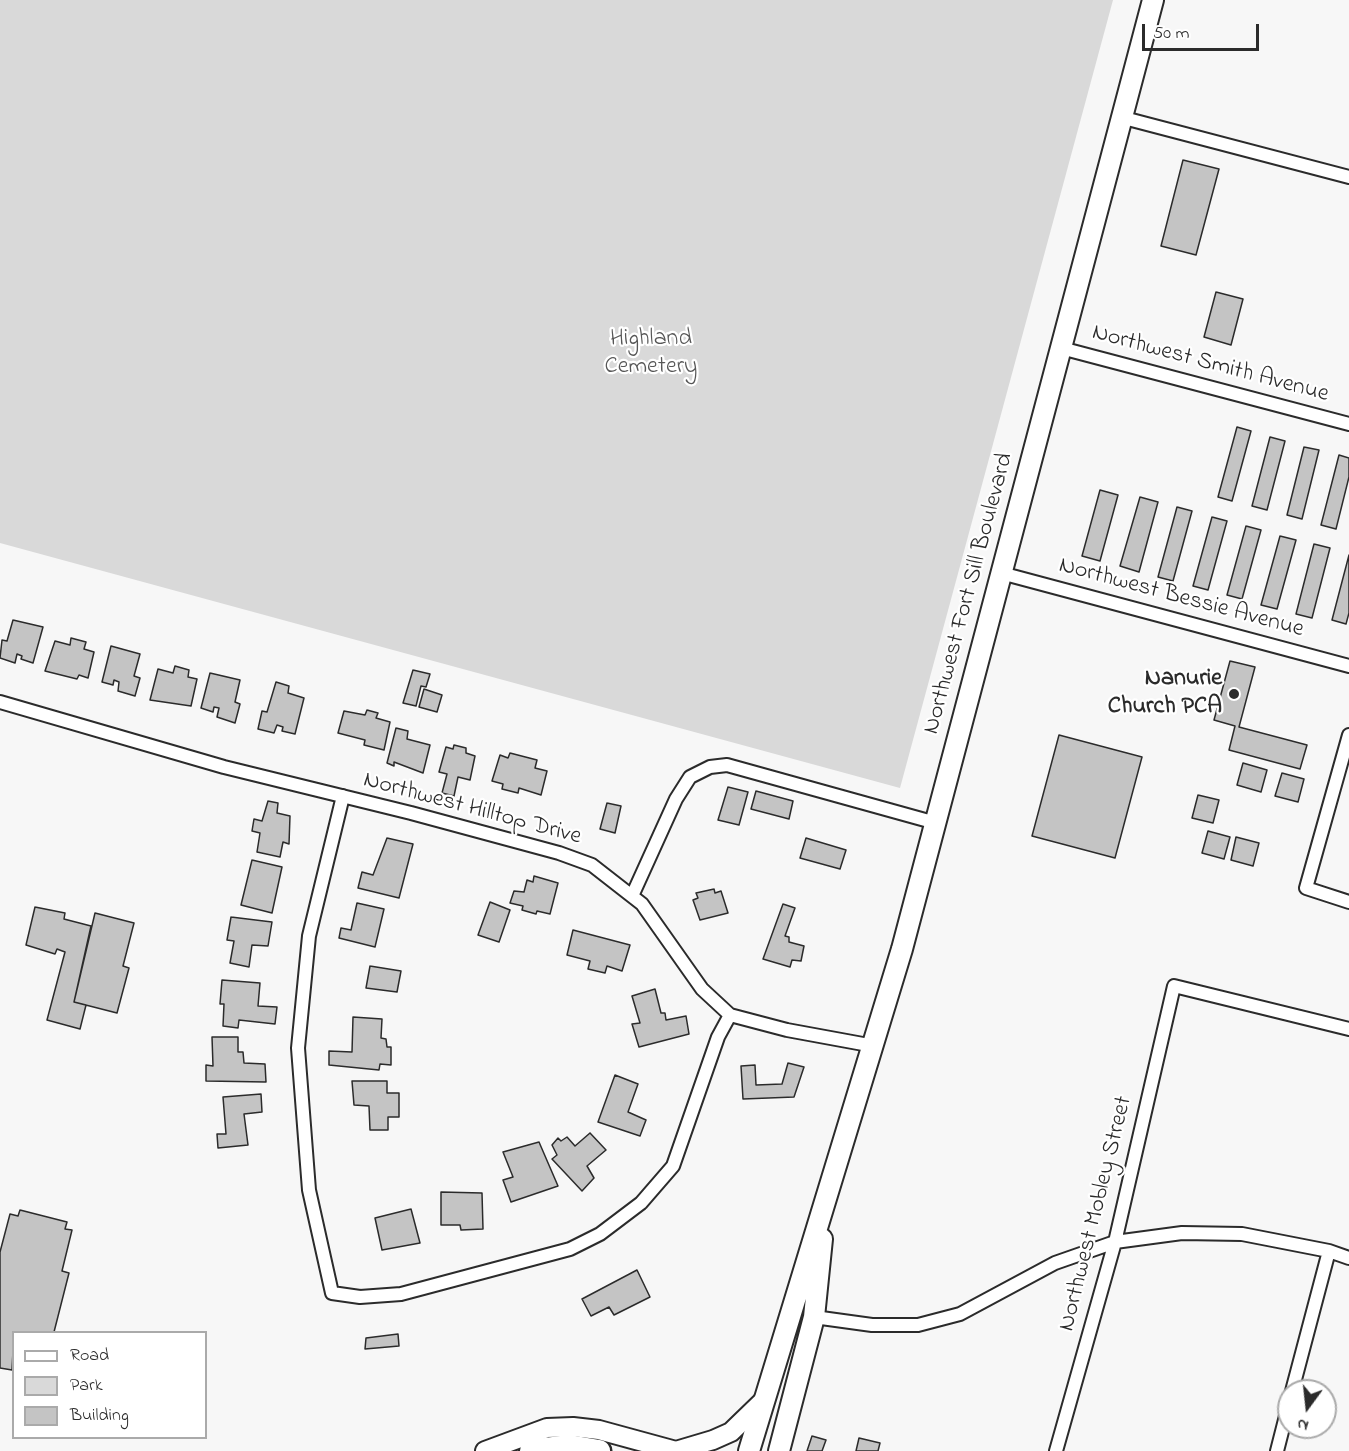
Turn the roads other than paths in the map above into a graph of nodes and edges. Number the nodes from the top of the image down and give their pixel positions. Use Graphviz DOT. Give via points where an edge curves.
graph roads {
  1 [pos="1153,0"];
  2 [pos="1124,118"];
  3 [pos="1349,177"];
  4 [pos="1061,348"];
  5 [pos="1349,424"];
  6 [pos="1001,573"];
  7 [pos="1349,666"];
  8 [pos="0,702"];
  9 [pos="1349,735"];
  10 [pos="343,796"];
  11 [pos="936,823"];
  12 [pos="632,896"];
  13 [pos="1349,902"];
  14 [pos="730,1015"];
  15 [pos="1349,1029"];
  16 [pos="874,1046"];
  17 [pos="826,1197"];
  18 [pos="1115,1242"];
  19 [pos="1329,1251"];
  20 [pos="1349,1258"];
  21 [pos="814,1317"];
  22 [pos="1295,1379"];
  23 [pos="762,1402"];
  24 [pos="485,1451"];
  25 [pos="531,1451"];
  26 [pos="599,1451"];
  27 [pos="677,1451"];
  28 [pos="749,1451"];
  29 [pos="779,1451"];
  30 [pos="1056,1451"];
  1 -- 2 [label="main road, Northwest Fort Sill Boulevard"];
  2 -- 3 [label="street"];
  2 -- 4 [label="main road, Northwest Fort Sill Boulevard"];
  4 -- 5 [label="street, Northwest Smith Avenue"];
  4 -- 6 [label="main road, Northwest Fort Sill Boulevard"];
  6 -- 7 [label="street, Northwest Bessie Avenue"];
  6 -- 11 [label="main road, Northwest Fort Sill Boulevard"];
  8 -- 10 [label="street, Northwest Hilltop Drive" via="224,767"];
  9 -- 13 [label="street" via="1306,888"];
  10 -- 12 [label="street, Northwest Hilltop Drive" via="559,853 592,865"];
  10 -- 14 [label="street" via="309,936 298,1048 309,1190 332,1293 360,1297 402,1294 570,1249 600,1234 642,1203 673,1166 718,1037"];
  11 -- 12 [label="street" via="727,765 710,767 690,777 676,799"];
  11 -- 16 [label="main road, Northwest Fort Sill Boulevard"];
  12 -- 14 [label="street, Northwest Hilltop Drive" via="642,904 702,989"];
  14 -- 16 [label="street, Northwest Hilltop Drive"];
  15 -- 18 [label="street, Northwest Mobley Street" via="1174,986"];
  16 -- 17 [label="main road, Northwest Fort Sill Boulevard"];
  17 -- 21 [label="main road, Northwest Fort Sill Boulevard"];
  17 -- 23 [label="main road, Northwest Fort Sill Boulevard"];
  18 -- 19 [label="street" via="1182,1233 1242,1234"];
  18 -- 21 [label="street" via="1055,1263 960,1314 918,1325 872,1326"];
  18 -- 30 [label="street, Northwest Mobley Street"];
  19 -- 20 [label="street"];
  19 -- 22 [label="street"];
  21 -- 29 [label="main road, Northwest Fort Sill Boulevard"];
  23 -- 27 [label="street" via="731,1432"];
  23 -- 28 [label="main road, Northwest Fort Sill Boulevard"];
  24 -- 27 [label="street" via="547,1428 573,1427"];
  25 -- 26 [label="highway" via="569,1446"];
}
